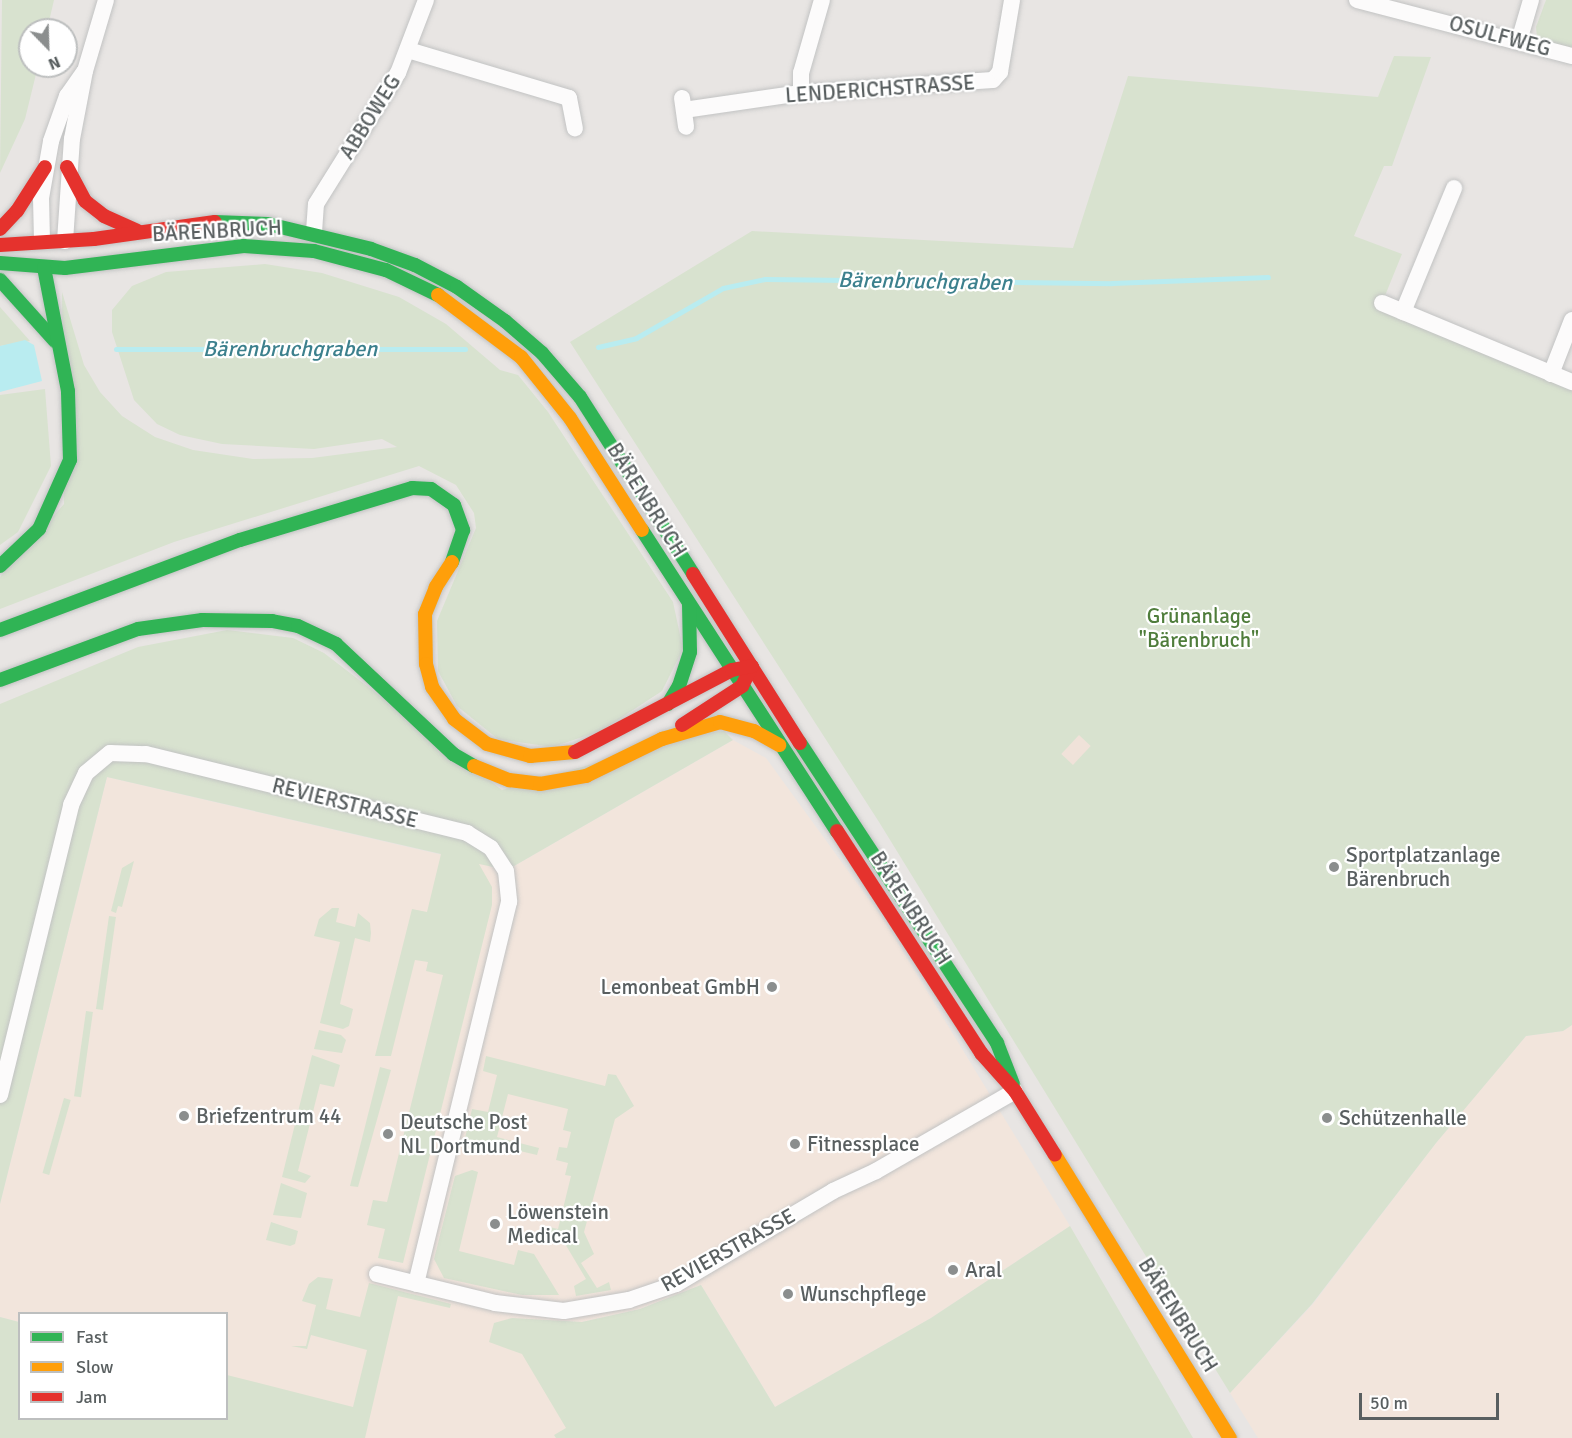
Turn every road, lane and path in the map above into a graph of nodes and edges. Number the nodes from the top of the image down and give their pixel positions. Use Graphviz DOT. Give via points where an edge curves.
graph roads {
  1 [pos="106,0"];
  2 [pos="426,0"];
  3 [pos="822,0"];
  4 [pos="1012,0"];
  5 [pos="1357,0"];
  6 [pos="1531,0"];
  7 [pos="1519,41"];
  8 [pos="408,50"];
  9 [pos="1572,56"];
  10 [pos="85,71"];
  11 [pos="801,93"];
  12 [pos="686,127"];
  13 [pos="575,128"];
  14 [pos="45,167"];
  15 [pos="67,167"];
  16 [pos="1454,188"];
  17 [pos="0,229"];
  18 [pos="137,231"];
  19 [pos="314,232"];
  20 [pos="42,241"];
  21 [pos="65,241"];
  22 [pos="0,245"];
  23 [pos="0,263"];
  24 [pos="44,267"];
  25 [pos="0,280"];
  26 [pos="1382,303"];
  27 [pos="1403,312"];
  28 [pos="1572,320"];
  29 [pos="58,345"];
  30 [pos="1551,374"];
  31 [pos="1572,382"];
  32 [pos="0,566"];
  33 [pos="689,605"];
  34 [pos="0,630"];
  35 [pos="752,666"];
  36 [pos="732,670"];
  37 [pos="0,680"];
  38 [pos="742,686"];
  39 [pos="668,704"];
  40 [pos="663,739"];
  41 [pos="779,745"];
  42 [pos="1015,1091"];
  43 [pos="0,1095"];
  44 [pos="377,1274"];
  45 [pos="417,1284"];
  46 [pos="1230,1438"];
  1 -- 10 [label="street"];
  2 -- 8 [label="street, ABBOWEG"];
  3 -- 11 [label="street" via="801,73"];
  4 -- 11 [label="street, LENDERICHSTRASSE" via="1000,72 993,80"];
  5 -- 7 [label="street, OSULFWEG"];
  6 -- 7 [label="street"];
  7 -- 9 [label="street, OSULFWEG"];
  8 -- 13 [label="street" via="569,98"];
  8 -- 19 [label="street, ABBOWEG" via="398,73 322,192 316,204"];
  10 -- 14 [label="street" via="67,96"];
  10 -- 15 [label="street"];
  11 -- 12 [label="street, LENDERICHSTRASSE" via="683,104"];
  14 -- 17 [label="main road" via="17,211"];
  14 -- 20 [label="street"];
  15 -- 18 [label="main road" via="85,201 111,220"];
  15 -- 21 [label="street"];
  16 -- 27 [label="street"];
  18 -- 19 [label="main road, BÄRENBRUCH" via="226,221"];
  18 -- 21 [label="main road, BÄRENBRUCH"];
  19 -- 35 [label="main road, BÄRENBRUCH" via="415,265 457,287 542,353 580,397"];
  20 -- 21 [label="main road, BÄRENBRUCH"];
  20 -- 22 [label="main road, BÄRENBRUCH"];
  20 -- 24 [label="main road"];
  21 -- 24 [label="main road"];
  23 -- 24 [label="main road, BÄRENBRUCH"];
  24 -- 29 [label="main road"];
  24 -- 33 [label="main road, BÄRENBRUCH" via="100,264 198,249 282,246 356,261 424,287 494,333 546,387 570,418"];
  25 -- 29 [label="main road"];
  26 -- 27 [label="street"];
  27 -- 30 [label="street"];
  28 -- 30 [label="street"];
  29 -- 32 [label="main road" via="68,392 70,460 57,497 39,529"];
  30 -- 31 [label="street"];
  33 -- 36 [label="main road, BÄRENBRUCH"];
  33 -- 39 [label="main road" via="690,652 682,680"];
  34 -- 39 [label="main road" via="240,540 412,488 431,489 454,506 463,530 452,564 436,587 425,614 426,664 441,702 462,726 507,752 556,756 609,738"];
  35 -- 36 [label="main road"];
  35 -- 38 [label="main road"];
  35 -- 42 [label="main road, BÄRENBRUCH" via="925,938 985,1024 1007,1065"];
  36 -- 38 [label="main road, BÄRENBRUCH"];
  36 -- 39 [label="main road"];
  37 -- 40 [label="main road" via="138,629 201,620 272,621 298,626 336,644 445,747 490,774 540,784 567,781 605,769"];
  38 -- 40 [label="main road"];
  38 -- 41 [label="main road, BÄRENBRUCH"];
  40 -- 41 [label="main road" via="720,722 754,731"];
  41 -- 42 [label="main road, BÄRENBRUCH" via="981,1053"];
  42 -- 45 [label="street, REVIERSTRASSE" via="876,1171 832,1191 676,1284 629,1300 564,1311 495,1304"];
  42 -- 46 [label="main road, BÄRENBRUCH"];
  43 -- 45 [label="street, REVIERSTRASSE" via="71,805 86,773 110,753 146,754 467,833 491,848 506,870 509,902"];
  44 -- 45 [label="street, REVIERSTRASSE"];
}
